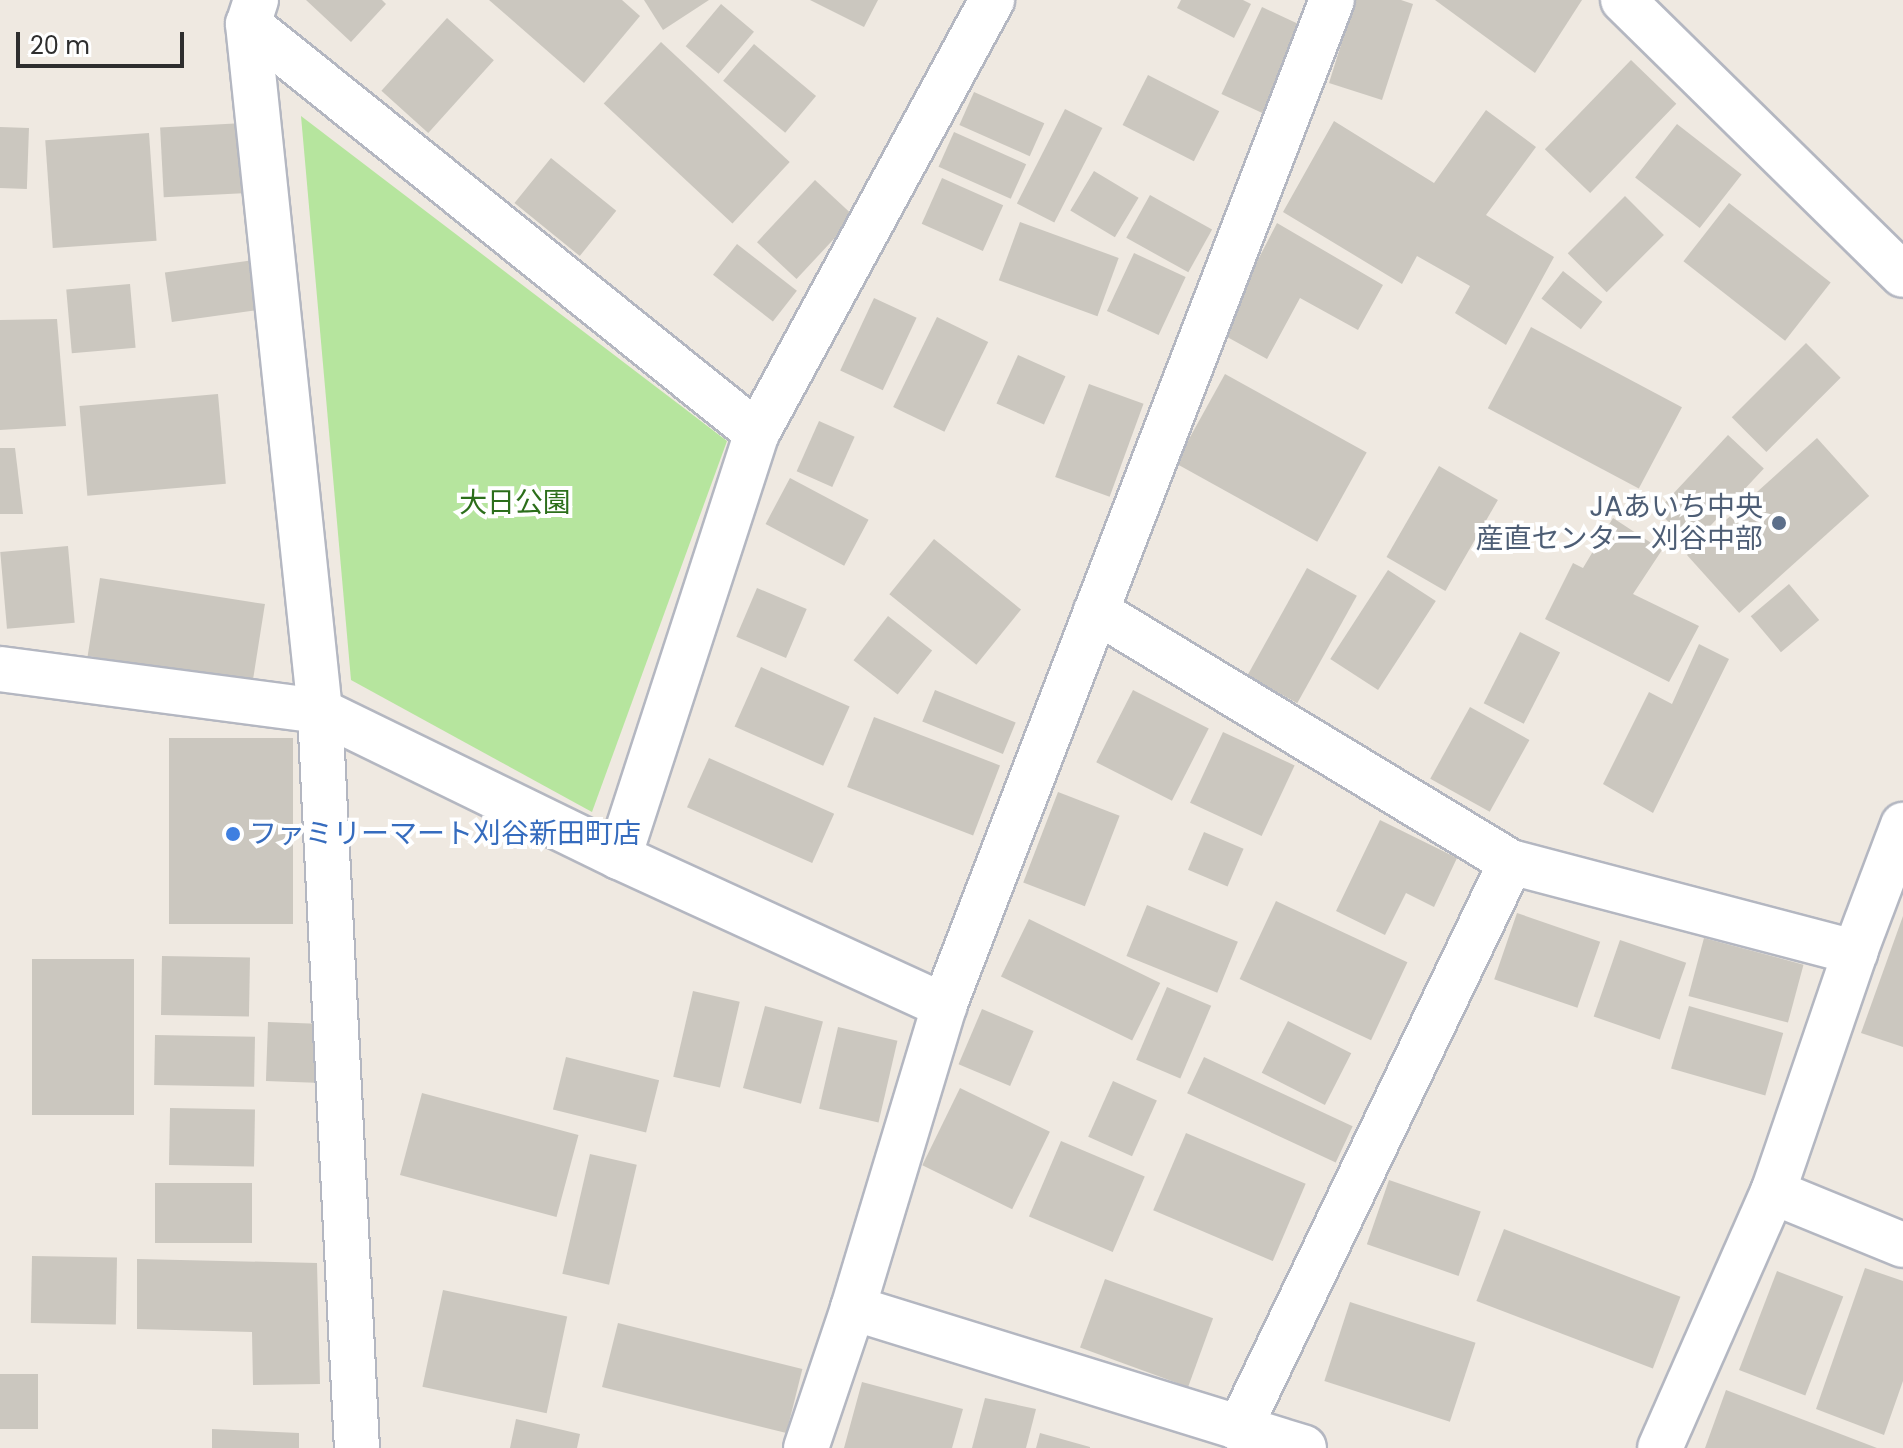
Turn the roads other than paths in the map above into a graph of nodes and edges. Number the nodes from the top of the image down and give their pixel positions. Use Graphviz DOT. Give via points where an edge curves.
graph roads {
  1 [pos="1332,0"];
  2 [pos="1623,0"];
  3 [pos="986,3"];
  4 [pos="252,12"];
  5 [pos="1903,275"];
  6 [pos="757,433"];
  7 [pos="1096,611"];
  8 [pos="0,669"];
  9 [pos="320,711"];
  10 [pos="1903,825"];
  11 [pos="619,857"];
  12 [pos="1511,862"];
  13 [pos="1855,952"];
  14 [pos="944,1006"];
  15 [pos="1773,1192"];
  16 [pos="1903,1245"];
  17 [pos="853,1308"];
  18 [pos="1239,1429"];
  19 [pos="357,1448"];
  20 [pos="806,1448"];
  21 [pos="1304,1448"];
  22 [pos="1660,1448"];
  1 -- 7 [label="street"];
  2 -- 5 [label="street"];
  3 -- 6 [label="street"];
  4 -- 6 [label="street"];
  4 -- 9 [label="street"];
  6 -- 11 [label="street"];
  7 -- 12 [label="street"];
  7 -- 14 [label="street"];
  8 -- 9 [label="street"];
  9 -- 11 [label="street"];
  9 -- 19 [label="street"];
  10 -- 13 [label="street"];
  11 -- 14 [label="street"];
  12 -- 13 [label="street"];
  12 -- 18 [label="street"];
  13 -- 15 [label="street"];
  14 -- 17 [label="street"];
  15 -- 16 [label="street"];
  15 -- 22 [label="street"];
  17 -- 18 [label="street"];
  17 -- 20 [label="street"];
  18 -- 21 [label="street"];
}
